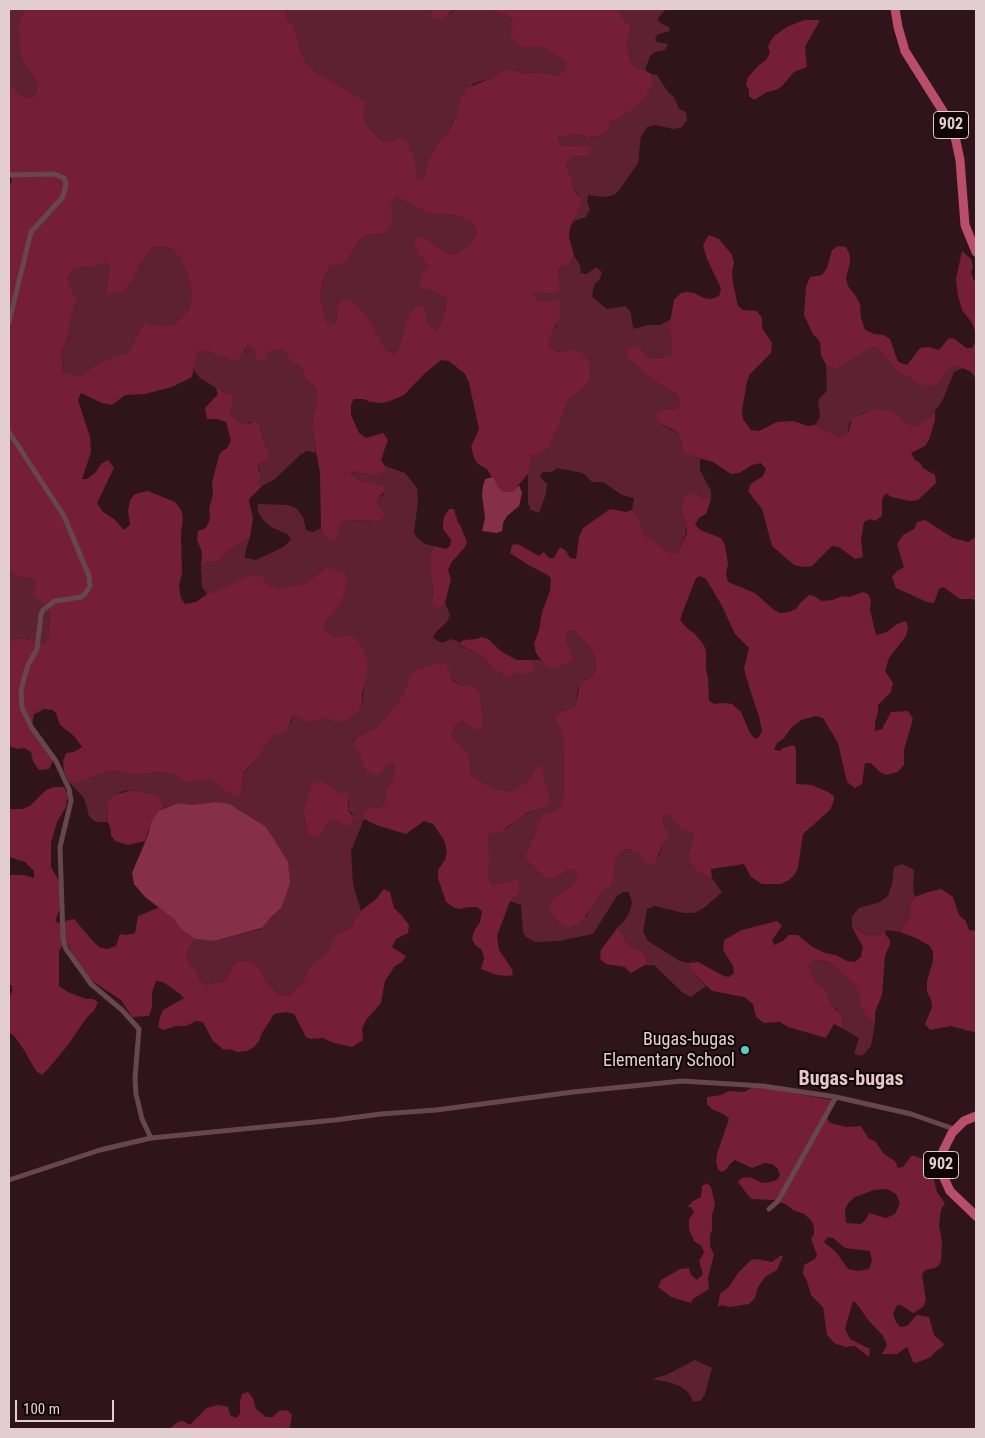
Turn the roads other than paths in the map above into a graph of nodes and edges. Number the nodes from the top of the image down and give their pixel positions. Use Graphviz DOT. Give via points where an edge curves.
graph roads {
  1 [pos="895,9"];
  2 [pos="9,175"];
  3 [pos="976,252"];
  4 [pos="9,322"];
  5 [pos="9,432"];
  6 [pos="836,1097"];
  7 [pos="976,1116"];
  8 [pos="954,1129"];
  9 [pos="151,1138"];
  10 [pos="9,1180"];
  11 [pos="769,1208"];
  12 [pos="976,1216"];
  1 -- 3 [label="highway, 902" via="905,51 954,132 960,160 965,225"];
  2 -- 4 [label="street" via="54,174 64,178 66,183 62,198 31,232"];
  5 -- 9 [label="street" via="64,516 89,576 90,586 81,597 55,601 43,610 37,649 28,665 21,692 22,708 56,761 69,789 70,801 60,847 66,949 91,984 139,1029 136,1094 142,1120"];
  6 -- 8 [label="street" via="911,1114"];
  6 -- 9 [label="street" via="763,1086 673,1082 436,1110"];
  6 -- 11 [label="street" via="778,1201"];
  7 -- 8 [label="highway, 902"];
  8 -- 12 [label="highway, 902" via="941,1157 944,1178 950,1191"];
  9 -- 10 [label="street" via="92,1152"];
}
